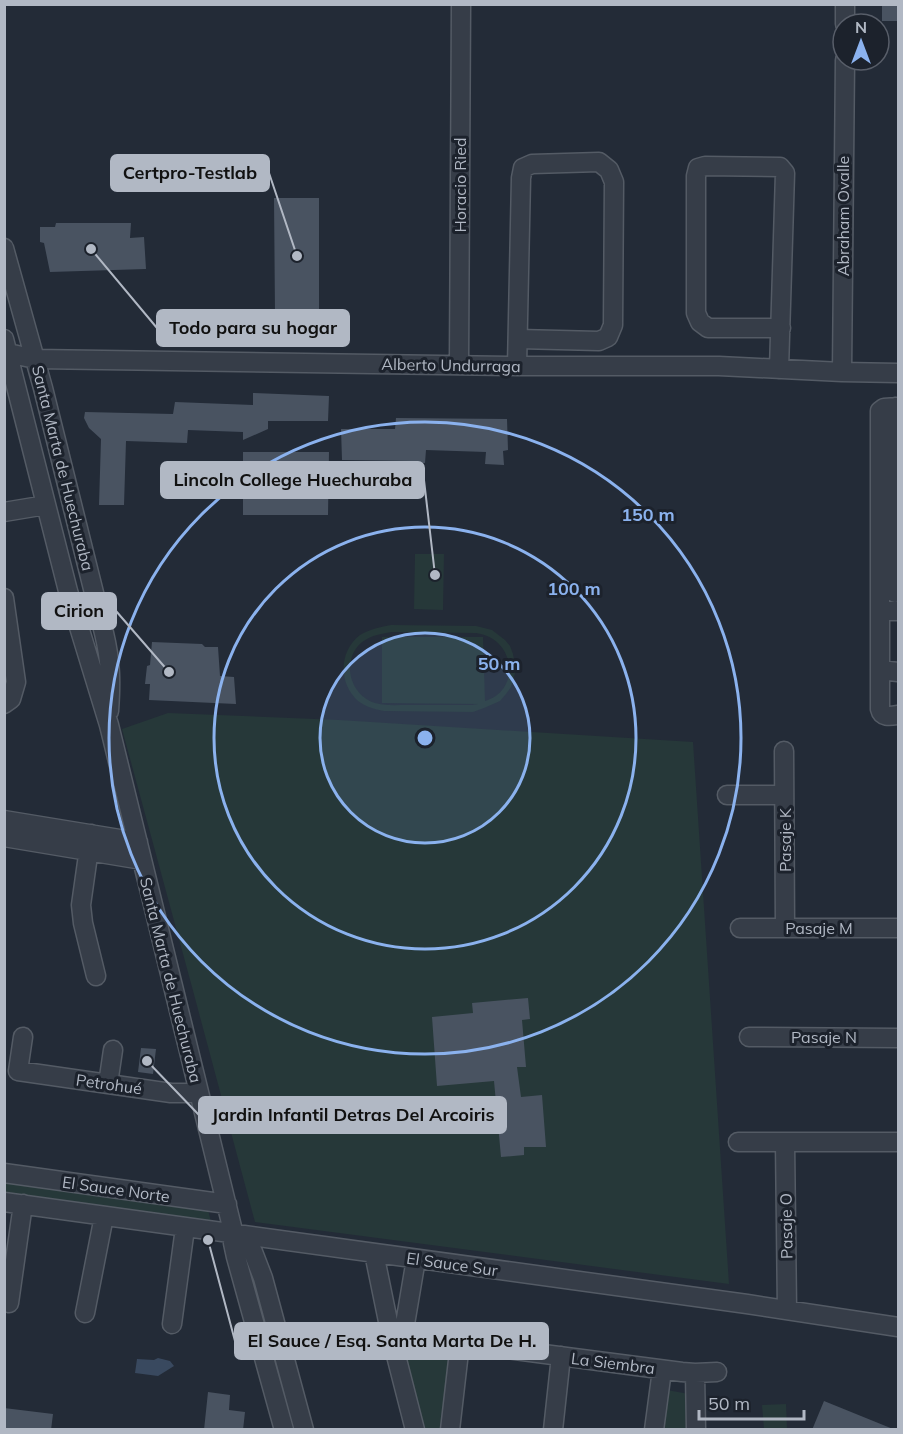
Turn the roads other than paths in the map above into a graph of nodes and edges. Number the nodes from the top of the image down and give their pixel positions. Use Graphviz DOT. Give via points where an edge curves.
graph roads {
  1 [pos="461,4"];
  2 [pos="845,72"];
  3 [pos="4,248"];
  4 [pos="781,328"];
  5 [pos="518,339"];
  6 [pos="6,349"];
  7 [pos="36,358"];
  8 [pos="459,365"];
  9 [pos="517,366"];
  10 [pos="779,369"];
  11 [pos="842,372"];
  12 [pos="898,373"];
  13 [pos="892,408"];
  14 [pos="58,448"];
  15 [pos="34,454"];
  16 [pos="46,504"];
  17 [pos="4,512"];
  18 [pos="4,598"];
  19 [pos="890,600"];
  20 [pos="880,670"];
  21 [pos="898,672"];
  22 [pos="4,704"];
  23 [pos="898,715"];
  24 [pos="109,725"];
  25 [pos="784,751"];
  26 [pos="727,795"];
  27 [pos="784,795"];
  28 [pos="4,820"];
  29 [pos="4,837"];
  30 [pos="90,842"];
  31 [pos="140,851"];
  32 [pos="740,928"];
  33 [pos="785,928"];
  34 [pos="898,928"];
  35 [pos="96,976"];
  36 [pos="23,1037"];
  37 [pos="749,1037"];
  38 [pos="898,1038"];
  39 [pos="113,1050"];
  40 [pos="108,1084"];
  41 [pos="199,1093"];
  42 [pos="738,1142"];
  43 [pos="785,1142"];
  44 [pos="898,1143"];
  45 [pos="4,1173"];
  46 [pos="14,1203"];
  47 [pos="227,1204"];
  48 [pos="104,1216"];
  49 [pos="185,1228"];
  50 [pos="234,1234"];
  51 [pos="374,1253"];
  52 [pos="416,1259"];
  53 [pos="9,1303"];
  54 [pos="787,1310"];
  55 [pos="85,1312"];
  56 [pos="172,1324"];
  57 [pos="898,1327"];
  58 [pos="397,1336"];
  59 [pos="460,1343"];
  60 [pos="561,1356"];
  61 [pos="662,1370"];
  62 [pos="717,1372"];
  63 [pos="695,1373"];
  64 [pos="284,1430"];
  65 [pos="304,1430"];
  66 [pos="415,1430"];
  67 [pos="450,1430"];
  68 [pos="553,1430"];
  69 [pos="654,1430"];
  70 [pos="696,1430"];
  1 -- 8 [label="street, Horacio Ried"];
  2 -- 11 [label="street, Abraham Ovalle"];
  3 -- 7 [label="street, Santa Marta de Huechuraba"];
  4 -- 4 [label="street" via="708,328 700,322 696,314 698,168 780,167 785,173"];
  4 -- 10 [label="street"];
  5 -- 5 [label="street" via="523,168 532,164 598,162 609,170 614,182 613,325 608,337 599,341"];
  5 -- 9 [label="street"];
  6 -- 7 [label="street, Alberto Undurraga"];
  6 -- 15 [label="street, Santa Marta de Huechuraba"];
  7 -- 8 [label="street, Alberto Undurraga"];
  7 -- 14 [label="street, Santa Marta de Huechuraba"];
  8 -- 9 [label="street, Alberto Undurraga"];
  9 -- 10 [label="street, Alberto Undurraga"];
  10 -- 11 [label="street, Alberto Undurraga"];
  11 -- 12 [label="street, Alberto Undurraga"];
  13 -- 19 [label="street"];
  14 -- 15 [label="street"];
  14 -- 24 [label="street, Santa Marta de Huechuraba" via="108,649"];
  15 -- 16 [label="street, Santa Marta de Huechuraba"];
  16 -- 17 [label="street, Santa Marta de Huechuraba"];
  16 -- 24 [label="street, Santa Marta de Huechuraba"];
  18 -- 22 [label="street" via="16,682 11,699"];
  19 -- 20 [label="street"];
  20 -- 21 [label="street"];
  20 -- 23 [label="street" via="880,712"];
  24 -- 31 [label="street, Santa Marta de Huechuraba"];
  25 -- 27 [label="street, Pasaje K"];
  26 -- 27 [label="street"];
  27 -- 33 [label="street, Pasaje K"];
  28 -- 30 [label="street"];
  29 -- 30 [label="street"];
  30 -- 31 [label="street"];
  30 -- 35 [label="street" via="81,905"];
  31 -- 41 [label="street, Santa Marta de Huechuraba"];
  32 -- 33 [label="street, Pasaje M"];
  33 -- 34 [label="street, Pasaje M"];
  36 -- 40 [label="street, Petrohué" via="18,1071"];
  37 -- 38 [label="street, Pasaje N"];
  39 -- 40 [label="street"];
  40 -- 41 [label="street, Petrohué" via="171,1094"];
  41 -- 47 [label="street, Santa Marta de Huechuraba"];
  42 -- 43 [label="street"];
  43 -- 44 [label="street"];
  43 -- 54 [label="street, Pasaje O"];
  45 -- 47 [label="street, El Sauce Norte"];
  46 -- 48 [label="street, El Sauce Sur"];
  46 -- 53 [label="street"];
  47 -- 50 [label="street, Santa Marta de Huechuraba"];
  48 -- 49 [label="street, El Sauce Sur"];
  48 -- 55 [label="street"];
  49 -- 50 [label="street, El Sauce Sur"];
  49 -- 56 [label="street"];
  50 -- 51 [label="street, El Sauce Sur"];
  50 -- 64 [label="street, Santa Marta de Huechuraba" via="236,1257"];
  50 -- 65 [label="street" via="253,1252 263,1278"];
  51 -- 52 [label="street, El Sauce Sur"];
  51 -- 58 [label="street"];
  52 -- 54 [label="street, El Sauce Sur"];
  52 -- 58 [label="street"];
  54 -- 57 [label="street, El Sauce Sur"];
  58 -- 59 [label="street, La Siembra"];
  58 -- 66 [label="street"];
  59 -- 60 [label="street, La Siembra"];
  59 -- 67 [label="street"];
  60 -- 61 [label="street, La Siembra"];
  60 -- 68 [label="street"];
  61 -- 63 [label="street, La Siembra"];
  61 -- 69 [label="street"];
  62 -- 63 [label="street, La Siembra"];
  63 -- 70 [label="street"];
}
